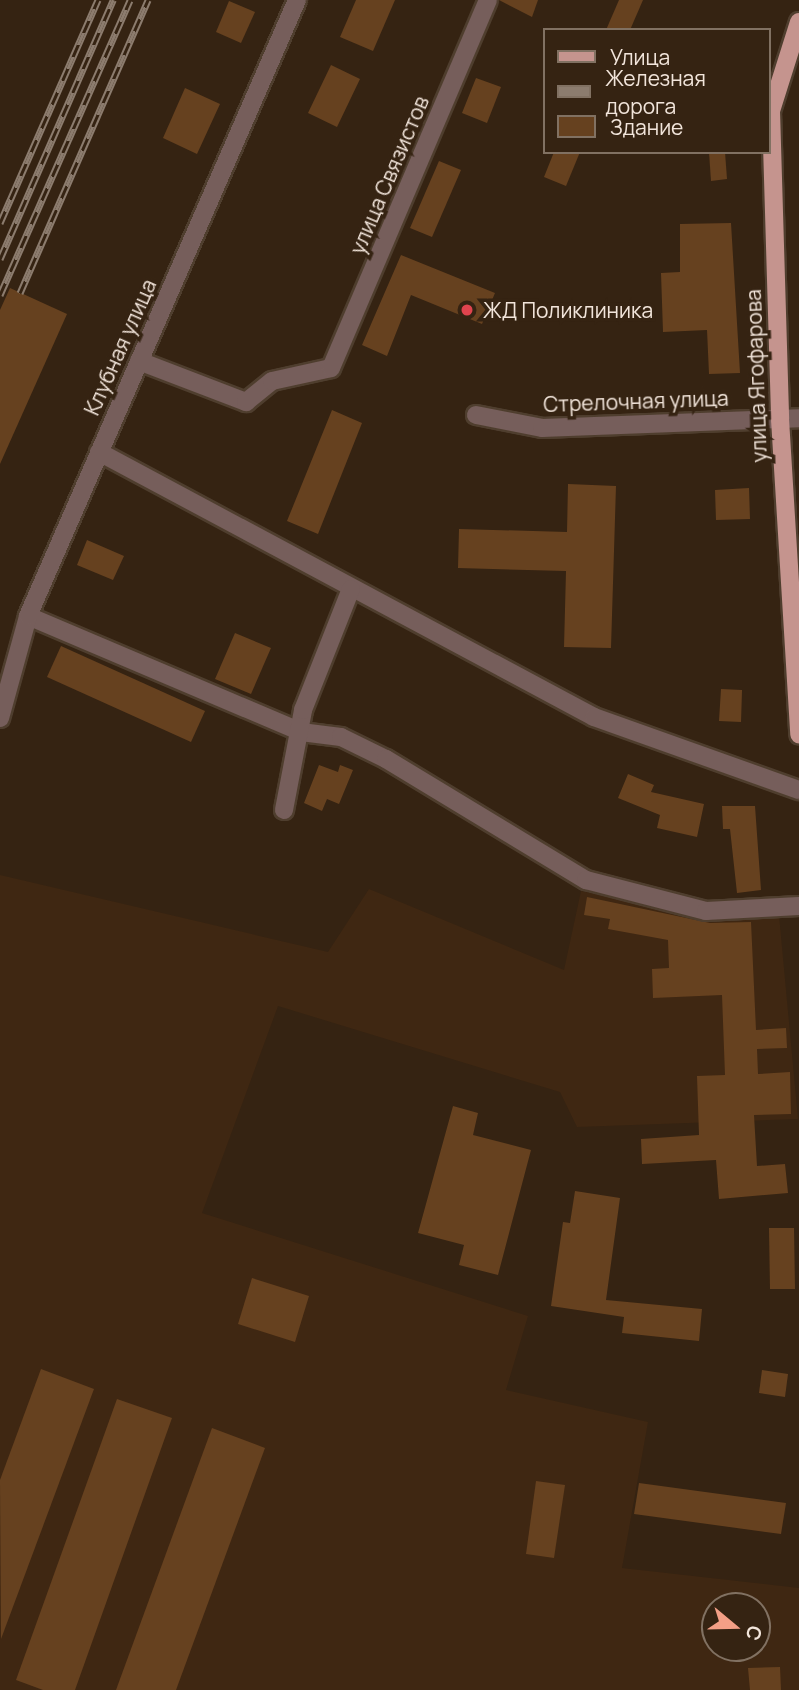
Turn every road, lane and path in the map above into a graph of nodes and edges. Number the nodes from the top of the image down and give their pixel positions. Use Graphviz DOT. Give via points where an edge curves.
graph roads {
  1 [pos="297,0"];
  2 [pos="488,0"];
  3 [pos="798,25"];
  4 [pos="139,361"];
  5 [pos="476,415"];
  6 [pos="799,418"];
  7 [pos="780,419"];
  8 [pos="99,452"];
  9 [pos="351,589"];
  10 [pos="28,616"];
  11 [pos="0,718"];
  12 [pos="301,732"];
  13 [pos="799,733"];
  14 [pos="799,790"];
  15 [pos="284,810"];
  16 [pos="799,906"];
  1 -- 4 [label="street, Клубная улица"];
  2 -- 4 [label="street, улица Связистов" via="331,368 272,381 246,402"];
  3 -- 7 [label="main road, улица Ягофарова" via="771,111"];
  4 -- 8 [label="street, Клубная улица"];
  5 -- 7 [label="street, Стрелочная улица" via="542,428"];
  6 -- 7 [label="street, Стрелочная улица"];
  7 -- 13 [label="main road, улица Ягофарова"];
  8 -- 9 [label="street"];
  8 -- 10 [label="street, Клубная улица"];
  9 -- 12 [label="street" via="303,710"];
  9 -- 14 [label="street" via="594,717"];
  10 -- 11 [label="street, Клубная улица"];
  10 -- 12 [label="street"];
  12 -- 15 [label="street"];
  12 -- 16 [label="street" via="341,737 386,759 586,880 706,911"];
}
